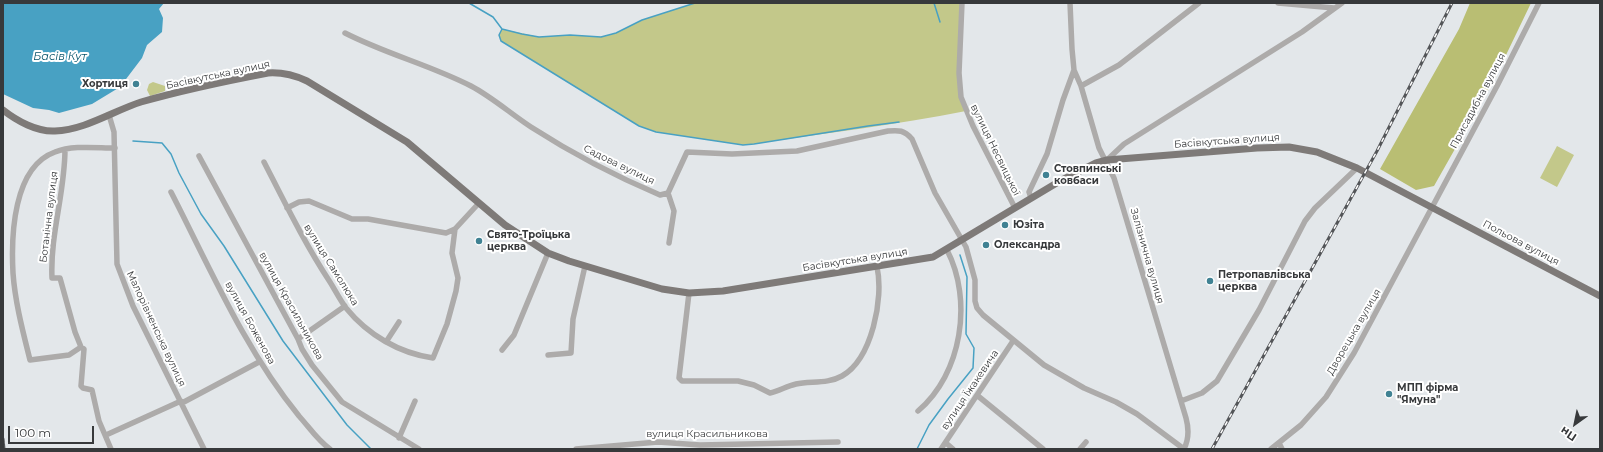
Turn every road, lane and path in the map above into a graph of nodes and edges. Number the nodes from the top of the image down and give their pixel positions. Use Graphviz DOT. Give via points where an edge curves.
graph roads {
  1 [pos="962,3"];
  2 [pos="1070,3"];
  3 [pos="1199,3"];
  4 [pos="1278,3"];
  5 [pos="1342,3"];
  6 [pos="1539,3"];
  7 [pos="1334,8"];
  8 [pos="345,33"];
  9 [pos="1074,70"];
  10 [pos="1081,86"];
  11 [pos="3,110"];
  12 [pos="109,115"];
  13 [pos="115,148"];
  14 [pos="65,149"];
  15 [pos="200,156"];
  16 [pos="1107,160"];
  17 [pos="264,162"];
  18 [pos="1357,168"];
  19 [pos="171,192"];
  20 [pos="668,193"];
  21 [pos="1031,198"];
  22 [pos="479,203"];
  23 [pos="287,208"];
  24 [pos="1015,208"];
  25 [pos="1432,208"];
  26 [pos="455,229"];
  27 [pos="963,240"];
  28 [pos="668,243"];
  29 [pos="947,250"];
  30 [pos="548,252"];
  31 [pos="585,266"];
  32 [pos="877,267"];
  33 [pos="689,293"];
  34 [pos="1600,296"];
  35 [pos="345,306"];
  36 [pos="399,322"];
  37 [pos="298,340"];
  38 [pos="386,342"];
  39 [pos="1013,342"];
  40 [pos="81,347"];
  41 [pos="502,350"];
  42 [pos="548,355"];
  43 [pos="259,362"];
  44 [pos="978,396"];
  45 [pos="415,401"];
  46 [pos="1181,401"];
  47 [pos="182,402"];
  48 [pos="918,411"];
  49 [pos="106,436"];
  50 [pos="399,438"];
  51 [pos="838,442"];
  52 [pos="1086,442"];
  53 [pos="946,443"];
  54 [pos="1279,443"];
  55 [pos="735,447"];
  56 [pos="326,448"];
  57 [pos="111,449"];
  58 [pos="204,449"];
  59 [pos="419,449"];
  60 [pos="576,449"];
  61 [pos="941,449"];
  62 [pos="953,449"];
  63 [pos="1043,449"];
  64 [pos="1080,449"];
  65 [pos="1184,449"];
  66 [pos="1271,449"];
  67 [pos="1282,449"];
  1 -- 24 [label="street, вулиця Несвицької" via="959,74 961,97"];
  2 -- 9 [label="street, Залізнична вулиця"];
  3 -- 10 [label="street" via="1119,65"];
  4 -- 7 [label="street"];
  5 -- 7 [label="street, Басівкутська вулиця"];
  6 -- 25 [label="street, Присадибна вулиця"];
  7 -- 16 [label="street, Басівкутська вулиця" via="1302,32 1124,144"];
  8 -- 20 [label="street, Садова вулиця" via="460,81 481,92 532,128 608,172 660,195"];
  9 -- 10 [label="street, Залізнична вулиця"];
  9 -- 21 [label="street, Залізнична вулиця" via="1047,154 1029,192"];
  10 -- 16 [label="street, Залізнична вулиця" via="1100,148"];
  11 -- 12 [label="main road, Басівкутська вулиця" via="22,123 47,131 69,130"];
  12 -- 13 [label="street, Малорівненська вулиця"];
  12 -- 22 [label="main road, Басівкутська вулиця" via="140,103 250,77 280,72 293,75 407,142"];
  13 -- 14 [label="street, Ботанічна вулиця"];
  13 -- 47 [label="street, Малорівненська вулиця" via="117,264 133,306"];
  14 -- 40 [label="street, Ботанічна вулиця" via="51,259 52,278 60,278"];
  14 -- 40 [label="street, Ботанічна вулиця" via="40,161 24,184 14,225 13,274 30,360 69,355"];
  15 -- 37 [label="street, вулиця Красильникова"];
  16 -- 18 [label="main road, Басівкутська вулиця" via="1289,147 1317,152"];
  16 -- 21 [label="main road, Басівкутська вулиця" via="1096,163"];
  16 -- 46 [label="street, Залізнична вулиця"];
  17 -- 23 [label="street, вулиця Самолюка"];
  18 -- 25 [label="main road, Басівкутська вулиця"];
  18 -- 46 [label="street" via="1305,221 1259,310 1217,381 1202,393"];
  19 -- 43 [label="street, вулиця Боженова"];
  20 -- 27 [label="street" via="687,152 745,154 797,150 900,130 912,139 935,193"];
  20 -- 28 [label="street" via="674,211"];
  21 -- 24 [label="main road, Басівкутська вулиця"];
  22 -- 26 [label="street"];
  22 -- 30 [label="main road, Басівкутська вулиця" via="510,229"];
  23 -- 26 [label="street" via="305,200 322,204 352,219 368,219 446,233"];
  23 -- 35 [label="street, вулиця Самолюка"];
  24 -- 27 [label="main road, Басівкутська вулиця"];
  25 -- 34 [label="main road, Польова вулиця"];
  25 -- 54 [label="street, Дворецька вулиця" via="1354,353 1326,397 1301,425"];
  26 -- 38 [label="street, вулиця Самолюка" via="452,253 458,278 456,291 447,324 433,358 402,350"];
  27 -- 29 [label="main road, Басівкутська вулиця"];
  27 -- 39 [label="street" via="974,274 974,301 977,308"];
  29 -- 32 [label="main road, Басівкутська вулиця" via="933,257"];
  29 -- 48 [label="street" via="959,281 958,344 945,376"];
  30 -- 31 [label="main road, Басівкутська вулиця"];
  30 -- 41 [label="street" via="514,335"];
  31 -- 33 [label="main road, Басівкутська вулиця" via="644,285"];
  31 -- 42 [label="street" via="572,319 571,353"];
  32 -- 33 [label="main road, Басівкутська вулиця" via="723,291"];
  32 -- 33 [label="street" via="878,296 872,334 854,366 835,379 798,384 770,393 738,381 682,381 679,378"];
  35 -- 37 [label="street"];
  35 -- 38 [label="street, вулиця Самолюка" via="365,327"];
  36 -- 38 [label="street"];
  37 -- 50 [label="street, вулиця Красильникова" via="312,365 342,402"];
  39 -- 44 [label="street, вулиця Їжакевича"];
  39 -- 65 [label="street" via="1044,365 1137,414"];
  40 -- 49 [label="street, Ботанічна вулиця" via="84,349 81,386 92,390 97,415"];
  43 -- 47 [label="street"];
  43 -- 56 [label="street, вулиця Боженова" via="284,398"];
  44 -- 53 [label="street, вулиця Їжакевича"];
  44 -- 63 [label="street"];
  45 -- 50 [label="street"];
  46 -- 65 [label="street, Залізнична вулиця" via="1189,426 1188,442"];
  47 -- 49 [label="street"];
  47 -- 58 [label="street, Малорівненська вулиця"];
  49 -- 57 [label="street, Ботанічна вулиця"];
  50 -- 59 [label="street, вулиця Красильникова"];
  51 -- 55 [label="street, вулиця Красильникова"];
  52 -- 64 [label="street"];
  53 -- 61 [label="street, вулиця Їжакевича"];
  53 -- 62 [label="street"];
  54 -- 66 [label="street, Дворецька вулиця"];
  54 -- 67 [label="street"];
  55 -- 60 [label="street, вулиця Красильникова" via="658,442"];
}
